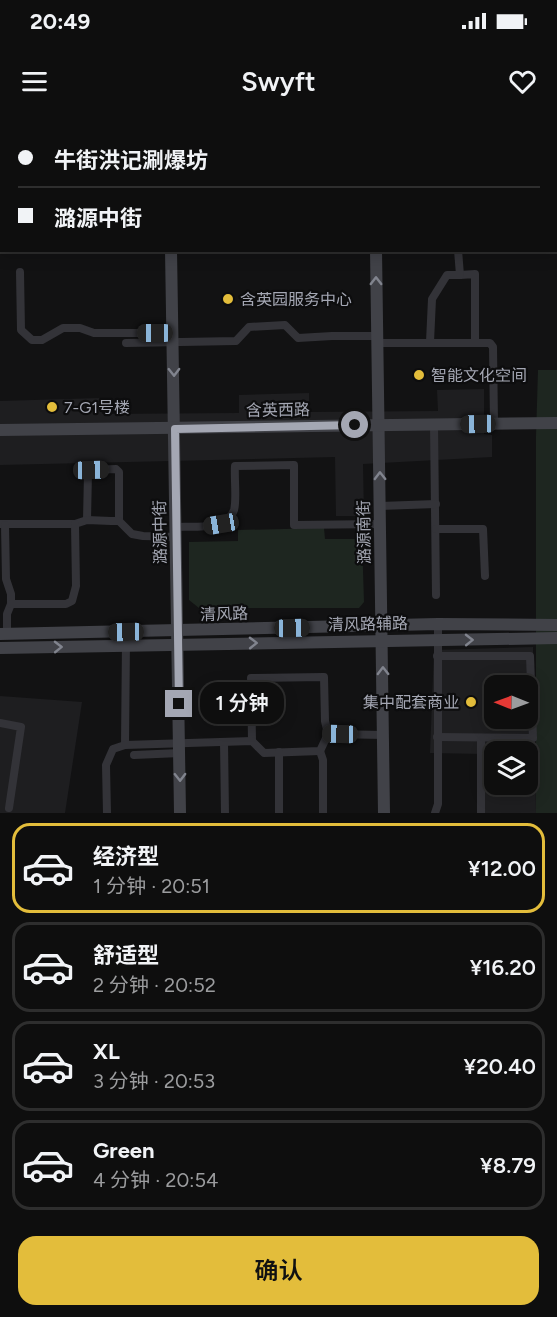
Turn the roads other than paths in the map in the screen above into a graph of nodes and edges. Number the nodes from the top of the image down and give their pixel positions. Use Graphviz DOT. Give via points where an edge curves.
graph roads {
  1 [pos="171,252"];
  2 [pos="376,252"];
  3 [pos="458,252"];
  4 [pos="20,272"];
  5 [pos="460,275"];
  6 [pos="173,338"];
  7 [pos="376,340"];
  8 [pos="430,342"];
  9 [pos="475,342"];
  10 [pos="126,343"];
  11 [pos="494,423"];
  12 [pos="557,423"];
  13 [pos="434,424"];
  14 [pos="379,425"];
  15 [pos="175,429"];
  16 [pos="0,430"];
  17 [pos="436,504"];
  18 [pos="380,506"];
  19 [pos="87,520"];
  20 [pos="119,521"];
  21 [pos="2,524"];
  22 [pos="75,524"];
  23 [pos="381,524"];
  24 [pos="436,529"];
  25 [pos="177,532"];
  26 [pos="485,576"];
  27 [pos="436,595"];
  28 [pos="11,604"];
  29 [pos="438,624"];
  30 [pos="557,625"];
  31 [pos="382,626"];
  32 [pos="178,631"];
  33 [pos="126,632"];
  34 [pos="3,634"];
  35 [pos="557,639"];
  36 [pos="438,640"];
  37 [pos="383,641"];
  38 [pos="178,644"];
  39 [pos="125,645"];
  40 [pos="0,648"];
  41 [pos="437,656"];
  42 [pos="0,723"];
  43 [pos="328,734"];
  44 [pos="384,735"];
  45 [pos="437,737"];
  46 [pos="481,738"];
  47 [pos="252,741"];
  48 [pos="224,742"];
  49 [pos="125,745"];
  50 [pos="179,748"];
  51 [pos="320,751"];
  52 [pos="279,752"];
  53 [pos="134,755"];
  54 [pos="9,808"];
  55 [pos="107,813"];
  56 [pos="180,813"];
  57 [pos="225,813"];
  58 [pos="279,813"];
  59 [pos="323,813"];
  60 [pos="384,813"];
  61 [pos="435,813"];
  62 [pos="481,813"];
  1 -- 6 [label="street, 潞源中街"];
  7 -- 2 [label="street, 潞源南街, one-way"];
  3 -- 5 [label="street"];
  4 -- 6 [label="street" via="21,330 32,340 42,340 63,328"];
  5 -- 8 [label="street" via="447,275 432,299"];
  5 -- 9 [label="street" via="475,274"];
  6 -- 7 [label="street" via="236,341 249,327 285,325 298,338"];
  6 -- 10 [label="street"];
  6 -- 15 [label="street, 潞源中街, one-way"];
  7 -- 8 [label="street"];
  7 -- 14 [label="street, 潞源南街"];
  8 -- 9 [label="street"];
  9 -- 11 [label="street" via="493,347"];
  11 -- 12 [label="street, 含英西路"];
  11 -- 13 [label="street, 含英西路"];
  13 -- 14 [label="street, 含英西路"];
  13 -- 17 [label="street"];
  14 -- 15 [label="street, 含英西路"];
  18 -- 14 [label="street, 潞源南街, one-way"];
  15 -- 16 [label="street, 含英西路"];
  15 -- 25 [label="street, 潞源中街"];
  17 -- 18 [label="street"];
  17 -- 24 [label="street"];
  18 -- 23 [label="street, 潞源南街"];
  19 -- 20 [label="street"];
  19 -- 20 [label="street" via="88,473 116,469"];
  19 -- 22 [label="street"];
  20 -- 25 [label="street" via="132,534"];
  21 -- 22 [label="street"];
  21 -- 28 [label="street"];
  22 -- 28 [label="street" via="76,586 72,600"];
  23 -- 25 [label="street" via="294,525 294,465 235,466 234,511 228,518 221,524"];
  23 -- 31 [label="street, 潞源南街"];
  24 -- 26 [label="street" via="483,529"];
  24 -- 27 [label="street"];
  25 -- 32 [label="street, 潞源中街"];
  28 -- 34 [label="street"];
  29 -- 30 [label="street, 清风路"];
  29 -- 31 [label="street, 清风路"];
  29 -- 36 [label="street"];
  31 -- 32 [label="street, 清风路"];
  31 -- 37 [label="street, 潞源南街"];
  32 -- 33 [label="street, 清风路"];
  32 -- 38 [label="street, 潞源中街"];
  33 -- 34 [label="street, 清风路"];
  33 -- 39 [label="street"];
  36 -- 35 [label="street, 清风路辅路, one-way"];
  36 -- 37 [label="street, 清风路辅路"];
  36 -- 41 [label="street"];
  38 -- 37 [label="street, 清风路辅路, one-way"];
  44 -- 37 [label="street, 潞源南街, one-way"];
  38 -- 39 [label="street, 清风路辅路"];
  38 -- 50 [label="street, 潞源中街"];
  40 -- 39 [label="street, 清风路辅路, one-way"];
  39 -- 49 [label="street"];
  41 -- 45 [label="street"];
  41 -- 46 [label="street" via="531,656 532,738"];
  42 -- 54 [label="street" via="21,727"];
  43 -- 44 [label="street"];
  43 -- 47 [label="street" via="324,677 251,678"];
  43 -- 51 [label="street"];
  44 -- 60 [label="street, 潞源南街"];
  45 -- 46 [label="street"];
  45 -- 61 [label="street"];
  46 -- 62 [label="street"];
  47 -- 48 [label="street"];
  47 -- 52 [label="street" via="264,753"];
  48 -- 50 [label="street"];
  48 -- 57 [label="street"];
  49 -- 50 [label="street"];
  49 -- 55 [label="street" via="113,748 106,765"];
  50 -- 53 [label="street"];
  50 -- 56 [label="street, 潞源中街, one-way"];
  51 -- 52 [label="street"];
  51 -- 59 [label="street"];
  52 -- 58 [label="street"];
}
